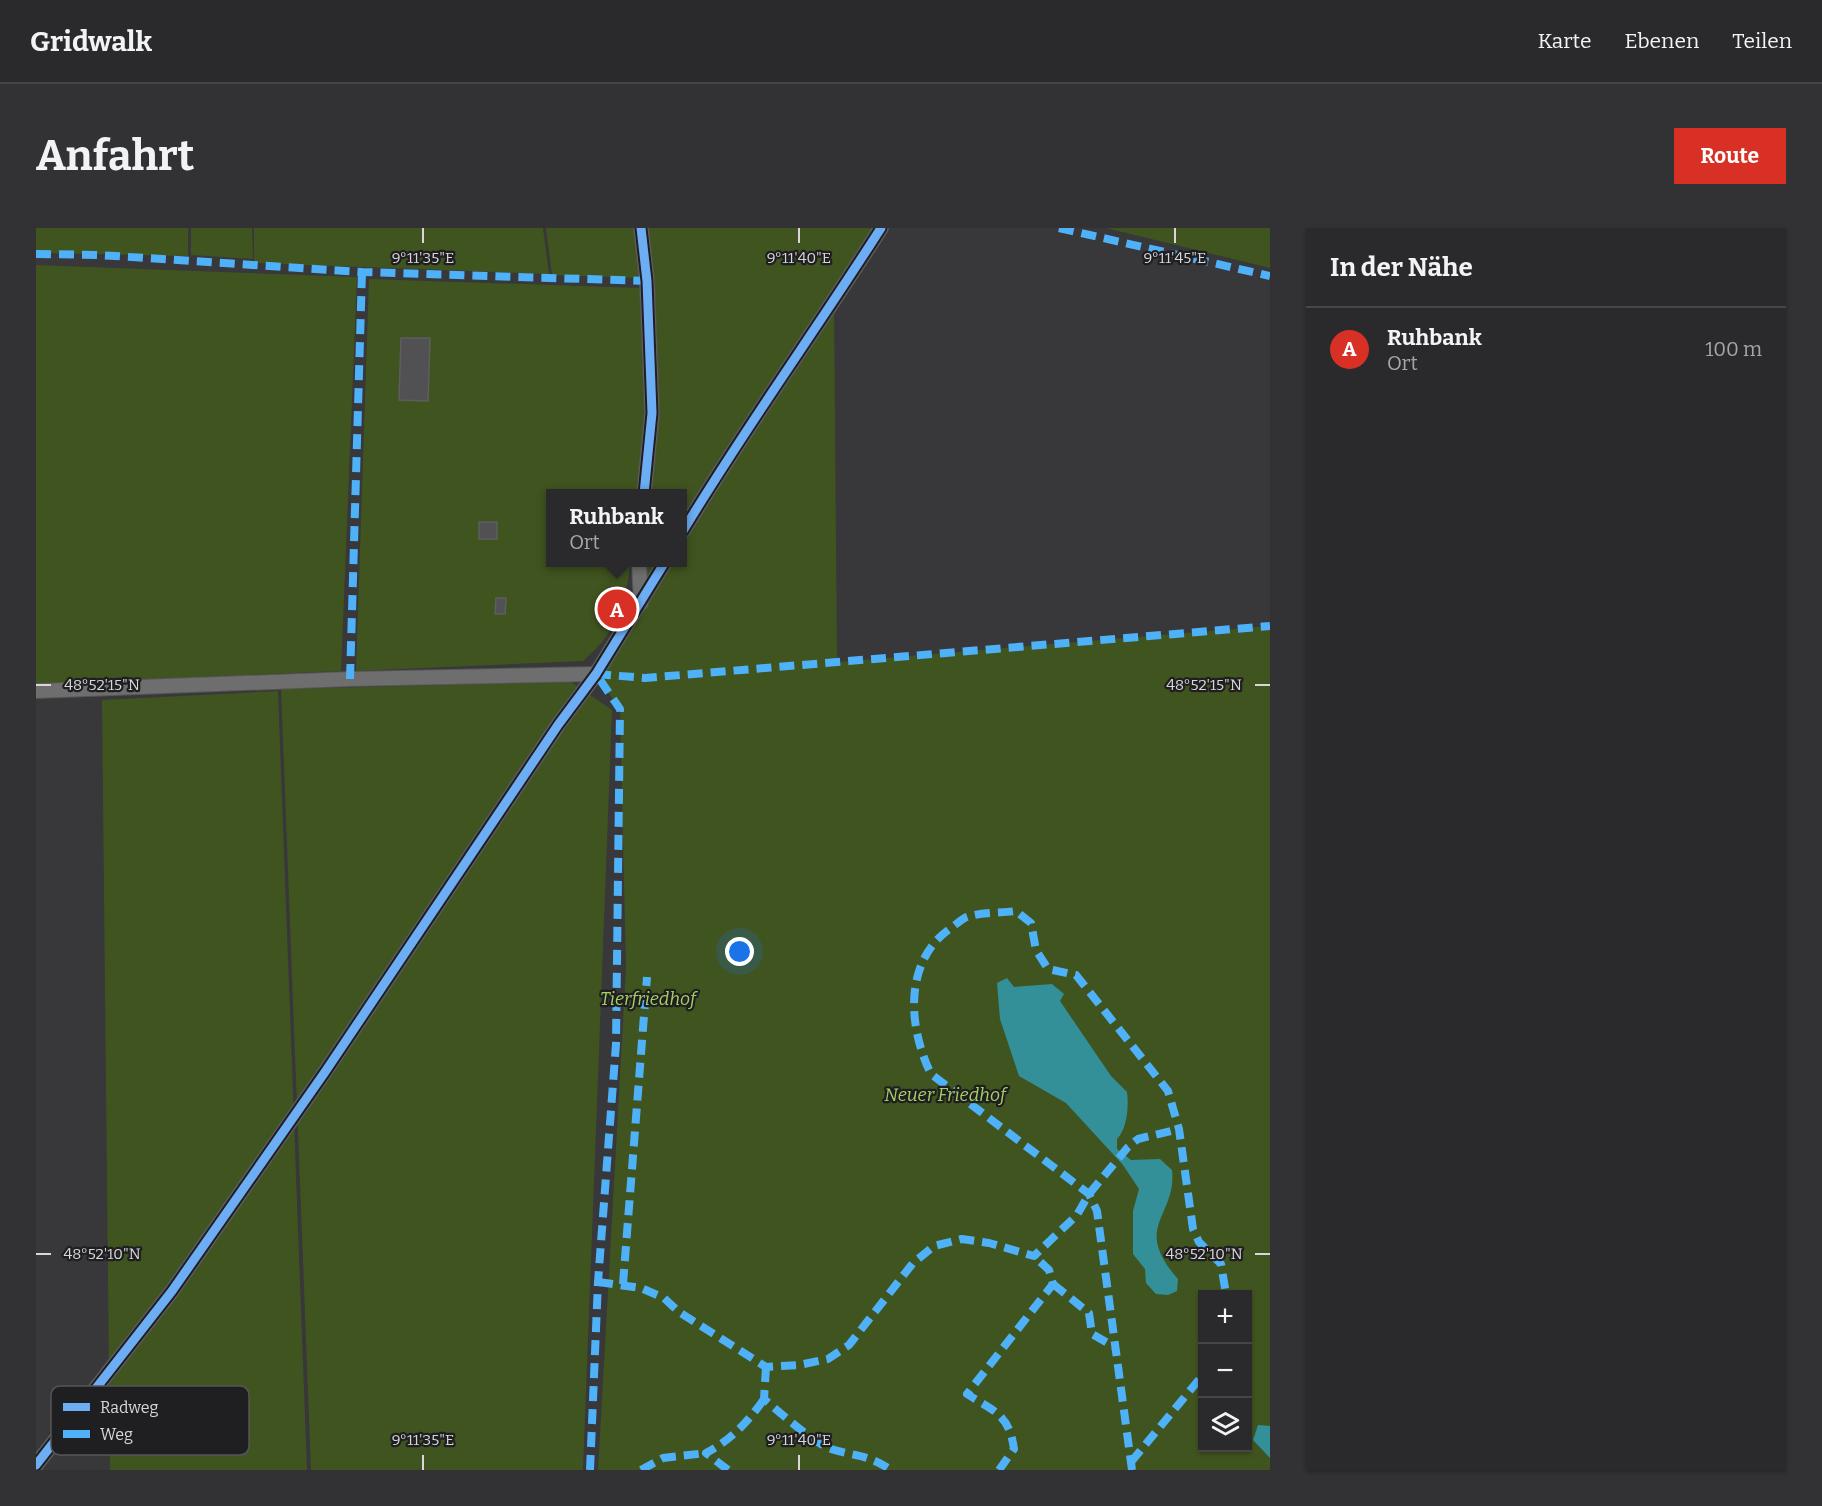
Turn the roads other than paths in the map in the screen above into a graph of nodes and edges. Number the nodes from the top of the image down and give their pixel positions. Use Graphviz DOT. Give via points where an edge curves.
graph roads {
  1 [pos="641,228"];
  2 [pos="881,228"];
  3 [pos="644,489"];
  4 [pos="687,525"];
  5 [pos="639,567"];
  6 [pos="661,567"];
  7 [pos="641,603"];
  8 [pos="596,674"];
  9 [pos="36,691"];
  10 [pos="97,1386"];
  11 [pos="51,1445"];
  12 [pos="36,1465"];
  1 -- 3 [label="lane" via="652,413"];
  2 -- 4 [label="lane"];
  5 -- 7 [label="lane"];
  6 -- 7 [label="lane"];
  7 -- 8 [label="lane"];
  8 -- 9 [label="lane"];
  8 -- 10 [label="lane" via="326,1072 192,1262"];
  11 -- 12 [label="lane"];
}
